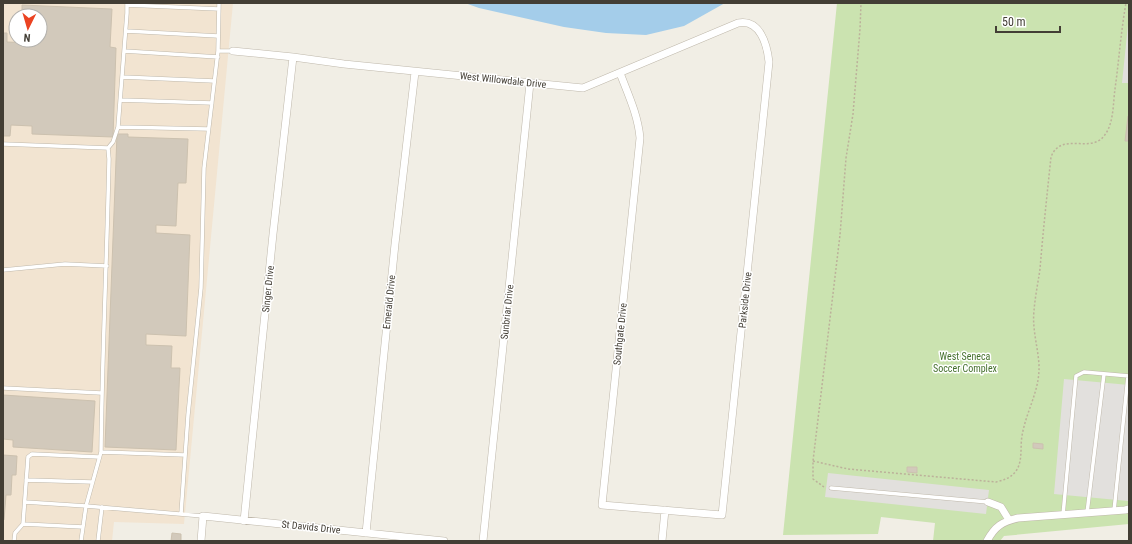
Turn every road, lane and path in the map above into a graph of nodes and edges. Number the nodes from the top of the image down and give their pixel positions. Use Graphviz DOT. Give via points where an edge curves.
graph roads {
  1 [pos="219,3"];
  2 [pos="860,3"];
  3 [pos="1126,3"];
  4 [pos="127,4"];
  5 [pos="219,9"];
  6 [pos="758,30"];
  7 [pos="126,31"];
  8 [pos="218,36"];
  9 [pos="124,51"];
  10 [pos="218,51"];
  11 [pos="233,51"];
  12 [pos="218,56"];
  13 [pos="293,57"];
  14 [pos="415,72"];
  15 [pos="620,73"];
  16 [pos="122,77"];
  17 [pos="214,81"];
  18 [pos="530,83"];
  19 [pos="120,100"];
  20 [pos="212,104"];
  21 [pos="118,127"];
  22 [pos="208,129"];
  23 [pos="3,144"];
  24 [pos="108,148"];
  25 [pos="107,266"];
  26 [pos="3,270"];
  27 [pos="1104,374"];
  28 [pos="1128,376"];
  29 [pos="3,388"];
  30 [pos="101,392"];
  31 [pos="101,452"];
  32 [pos="185,455"];
  33 [pos="99,457"];
  34 [pos="813,461"];
  35 [pos="26,480"];
  36 [pos="92,482"];
  37 [pos="824,487"];
  38 [pos="831,488"];
  39 [pos="25,502"];
  40 [pos="988,502"];
  41 [pos="86,506"];
  42 [pos="102,507"];
  43 [pos="1129,509"];
  44 [pos="665,510"];
  45 [pos="1114,511"];
  46 [pos="1087,513"];
  47 [pos="181,514"];
  48 [pos="1064,515"];
  49 [pos="203,516"];
  50 [pos="1009,520"];
  51 [pos="244,521"];
  52 [pos="23,524"];
  53 [pos="83,527"];
  54 [pos="366,533"];
  55 [pos="14,541"];
  56 [pos="81,541"];
  57 [pos="98,541"];
  58 [pos="201,541"];
  59 [pos="444,541"];
  60 [pos="483,541"];
  61 [pos="662,541"];
  62 [pos="987,541"];
  1 -- 5 [label="lane"];
  2 -- 34 [label="path" via="853,114"];
  3 -- 34 [label="path" via="1109,127 1099,141 1064,144 1053,152 1051,157 1034,311 1038,380 1024,428 1017,470 1006,480 996,482 848,469"];
  4 -- 5 [label="lane"];
  4 -- 7 [label="lane"];
  5 -- 8 [label="lane"];
  6 -- 15 [label="street, West Willowdale Drive" via="749,23 738,23"];
  6 -- 44 [label="street, Parkside Drive" via="768,51 769,62 722,515"];
  7 -- 8 [label="lane"];
  7 -- 9 [label="lane"];
  8 -- 10 [label="lane"];
  9 -- 12 [label="lane"];
  9 -- 16 [label="lane"];
  10 -- 11 [label="lane"];
  10 -- 12 [label="lane"];
  11 -- 13 [label="street, West Willowdale Drive"];
  12 -- 17 [label="lane"];
  13 -- 14 [label="street, West Willowdale Drive"];
  13 -- 51 [label="street, Singer Drive"];
  14 -- 18 [label="street, West Willowdale Drive"];
  14 -- 54 [label="street, Emerald Drive"];
  15 -- 18 [label="street, West Willowdale Drive" via="583,88"];
  15 -- 44 [label="street, Southgate Drive" via="636,114 640,138 602,505"];
  16 -- 17 [label="lane"];
  16 -- 19 [label="lane"];
  17 -- 20 [label="lane"];
  18 -- 60 [label="street, Sunbriar Drive"];
  19 -- 20 [label="lane"];
  19 -- 21 [label="lane"];
  20 -- 22 [label="lane"];
  21 -- 22 [label="lane"];
  21 -- 24 [label="lane"];
  22 -- 32 [label="lane" via="204,168 201,288"];
  23 -- 24 [label="lane"];
  24 -- 25 [label="lane"];
  25 -- 26 [label="lane" via="65,264"];
  25 -- 30 [label="lane"];
  27 -- 28 [label="lane"];
  27 -- 46 [label="lane"];
  27 -- 48 [label="lane" via="1084,372 1076,376"];
  28 -- 45 [label="lane"];
  29 -- 30 [label="lane"];
  30 -- 31 [label="lane"];
  31 -- 32 [label="lane"];
  31 -- 33 [label="lane"];
  32 -- 47 [label="lane"];
  33 -- 35 [label="lane" via="32,454 28,457"];
  33 -- 36 [label="lane"];
  34 -- 37 [label="path" via="813,479"];
  35 -- 36 [label="lane"];
  35 -- 39 [label="lane"];
  36 -- 41 [label="lane"];
  38 -- 40 [label="lane"];
  39 -- 41 [label="lane"];
  39 -- 52 [label="lane"];
  40 -- 50 [label="street" via="1001,507"];
  41 -- 42 [label="lane"];
  41 -- 53 [label="lane"];
  42 -- 47 [label="lane"];
  42 -- 57 [label="lane"];
  43 -- 45 [label="street"];
  44 -- 61 [label="street"];
  45 -- 46 [label="street"];
  46 -- 48 [label="street"];
  47 -- 49 [label="lane"];
  48 -- 50 [label="street"];
  49 -- 51 [label="street, St Davids Drive"];
  49 -- 58 [label="street"];
  50 -- 62 [label="street" via="992,531"];
  51 -- 54 [label="street, St Davids Drive"];
  52 -- 53 [label="lane"];
  52 -- 55 [label="lane" via="15,533"];
  53 -- 56 [label="lane"];
  54 -- 59 [label="street, St Davids Drive"];
}
